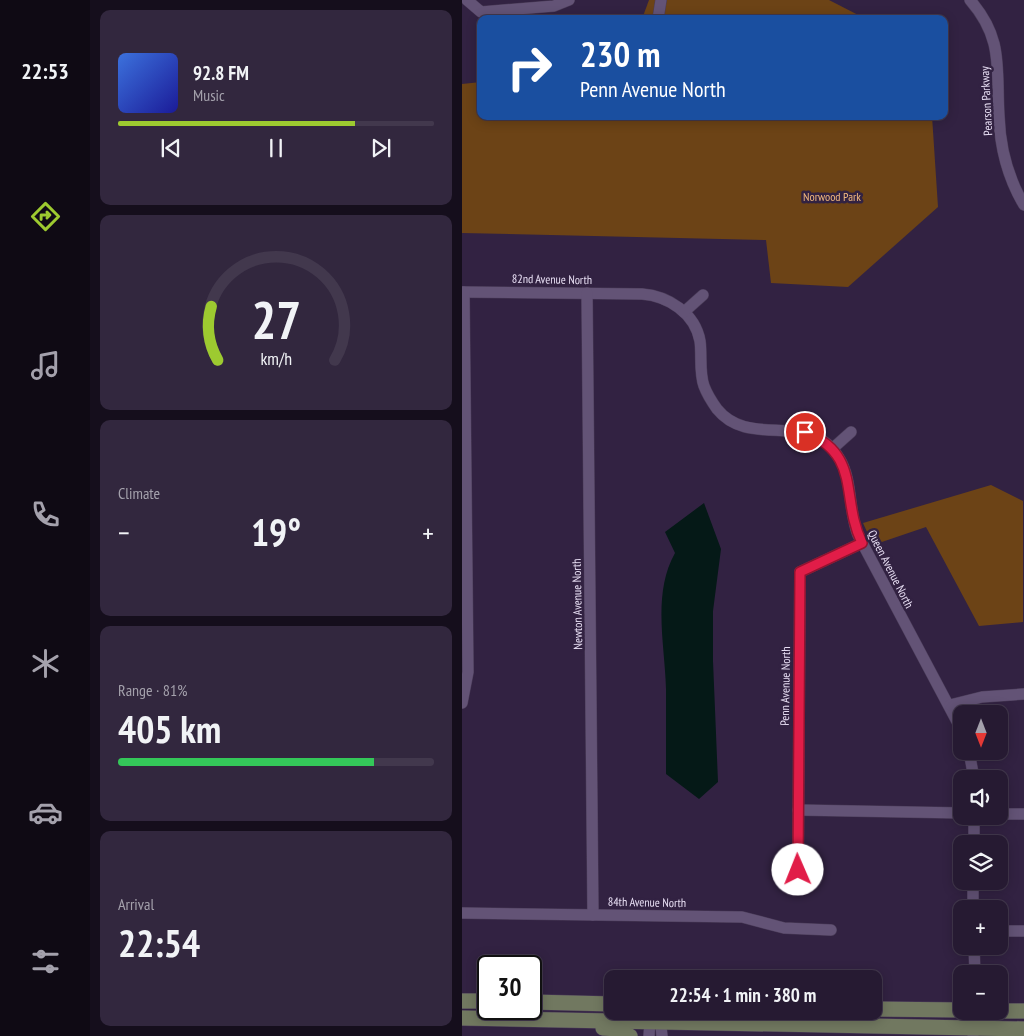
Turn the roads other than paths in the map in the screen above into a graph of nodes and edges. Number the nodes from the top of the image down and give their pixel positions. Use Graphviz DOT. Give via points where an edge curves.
graph roads {
  1 [pos="467,0"];
  2 [pos="569,0"];
  3 [pos="661,0"];
  4 [pos="970,0"];
  5 [pos="659,15"];
  6 [pos="1024,205"];
  7 [pos="463,292"];
  8 [pos="587,293"];
  9 [pos="642,294"];
  10 [pos="702,295"];
  11 [pos="684,312"];
  12 [pos="851,432"];
  13 [pos="832,449"];
  14 [pos="862,543"];
  15 [pos="1024,694"];
  16 [pos="462,703"];
  17 [pos="950,705"];
  18 [pos="953,712"];
  19 [pos="798,810"];
  20 [pos="953,813"];
  21 [pos="1008,814"];
  22 [pos="1024,814"];
  23 [pos="798,870"];
  24 [pos="462,913"];
  25 [pos="593,915"];
  26 [pos="831,930"];
  27 [pos="1008,931"];
  28 [pos="1024,931"];
  29 [pos="462,1001"];
  30 [pos="477,1001"];
  31 [pos="542,1002"];
  32 [pos="604,1004"];
  33 [pos="882,1009"];
  34 [pos="953,1010"];
  35 [pos="1008,1011"];
  36 [pos="1024,1011"];
  37 [pos="468,1018"];
  38 [pos="656,1023"];
  39 [pos="1024,1029"];
  40 [pos="973,1032"];
  41 [pos="630,1036"];
  1 -- 2 [label="street" via="481,12 554,6"];
  3 -- 5 [label="street"];
  4 -- 6 [label="street, Pearson Parkway" via="990,28 996,46 1002,144 1008,170"];
  7 -- 8 [label="street, 82nd Avenue North"];
  7 -- 16 [label="street" via="468,672"];
  8 -- 9 [label="street, 82nd Avenue North"];
  8 -- 25 [label="street, Newton Avenue North"];
  9 -- 11 [label="street, Queen Avenue North" via="664,299"];
  10 -- 11 [label="street"];
  11 -- 13 [label="street, Queen Avenue North" via="699,338 703,385 720,412 746,428 805,432"];
  12 -- 13 [label="street"];
  13 -- 14 [label="street, Queen Avenue North" via="844,467 853,522"];
  14 -- 17 [label="street, Queen Avenue North"];
  14 -- 19 [label="street, Penn Avenue North" via="800,572"];
  15 -- 17 [label="street" via="982,697"];
  17 -- 18 [label="street, Queen Avenue North"];
  19 -- 20 [label="street"];
  19 -- 23 [label="street, Penn Avenue North"];
  21 -- 22 [label="street"];
  24 -- 25 [label="street, 84th Avenue North"];
  25 -- 26 [label="street, 84th Avenue North" via="742,918 784,928"];
  27 -- 28 [label="street"];
  29 -- 30 [label="main road"];
  31 -- 32 [label="main road"];
  33 -- 34 [label="main road"];
  35 -- 36 [label="main road"];
  37 -- 38 [label="main road"];
  37 -- 41 [label="main road" via="506,1026 609,1028"];
  38 -- 40 [label="main road"];
  39 -- 40 [label="main road"];
}
